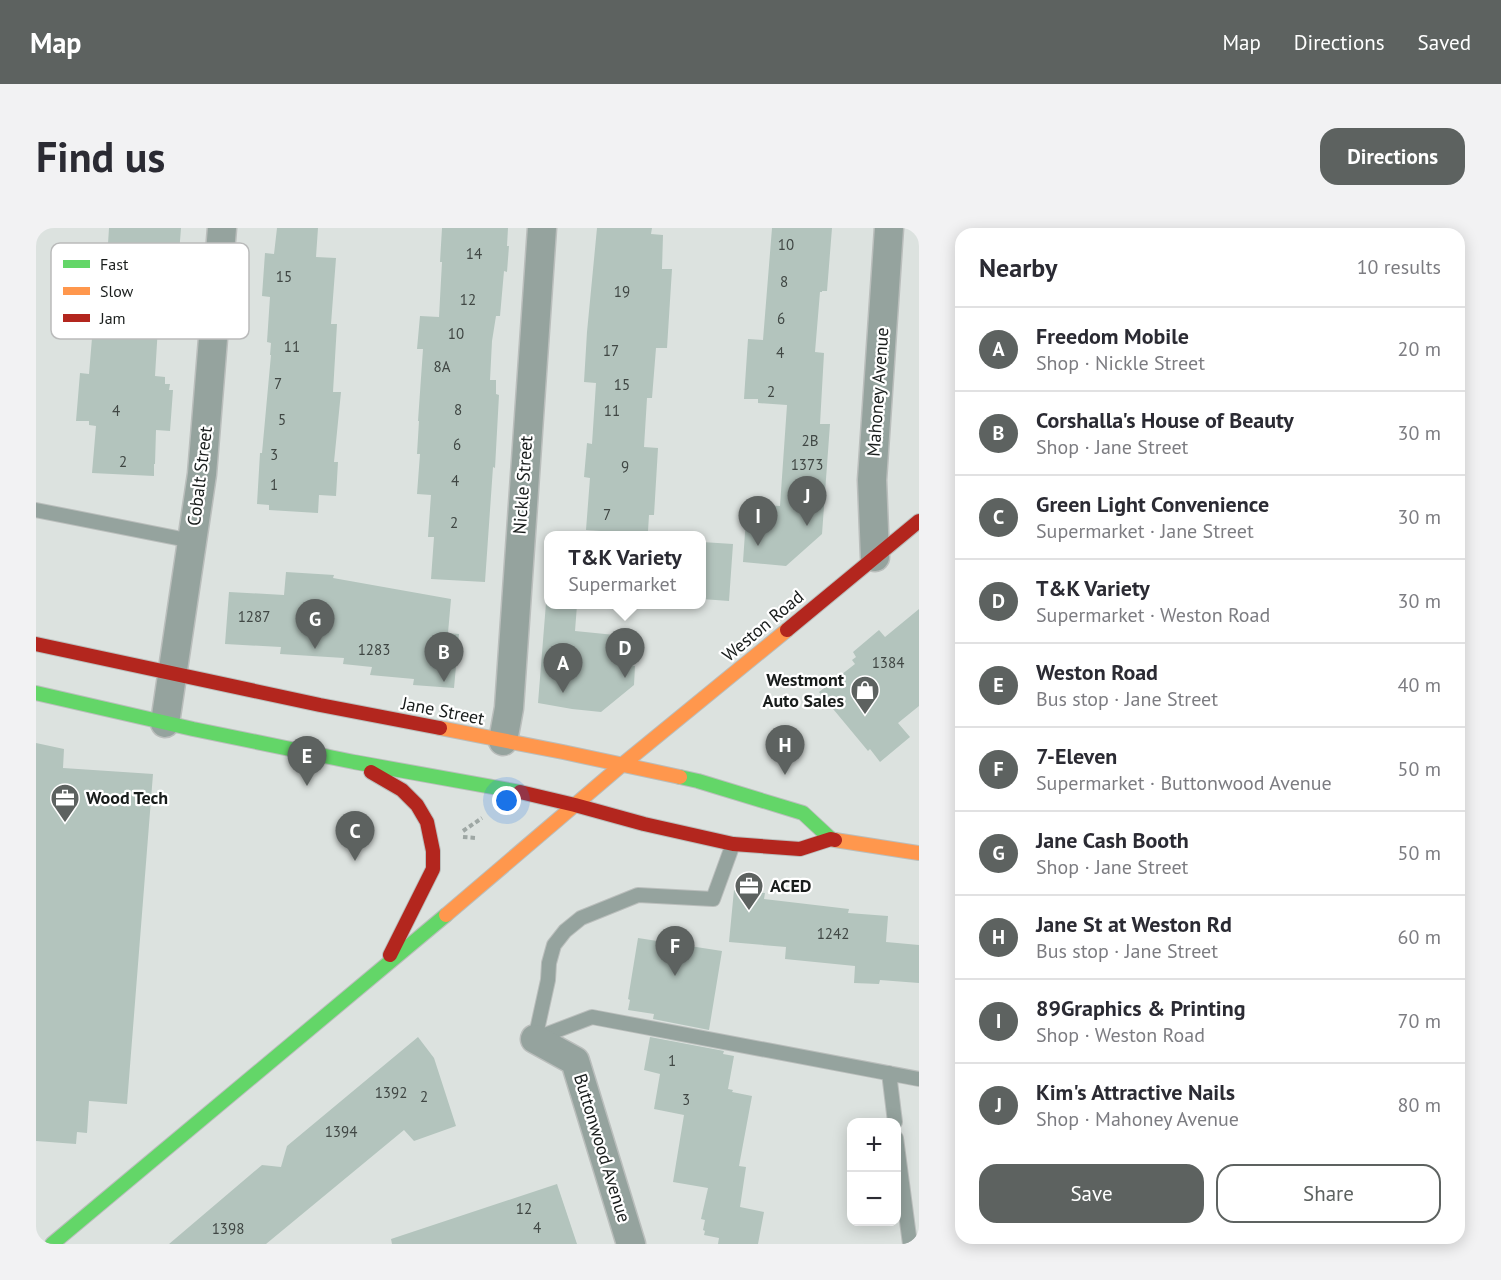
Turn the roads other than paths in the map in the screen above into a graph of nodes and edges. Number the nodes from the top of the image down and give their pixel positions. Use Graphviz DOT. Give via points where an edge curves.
graph roads {
  1 [pos="222,228"];
  2 [pos="542,228"];
  3 [pos="889,228"];
  4 [pos="221,243"];
  5 [pos="213,339"];
  6 [pos="36,510"];
  7 [pos="919,521"];
  8 [pos="192,541"];
  9 [pos="875,557"];
  10 [pos="36,644"];
  11 [pos="172,673"];
  12 [pos="36,693"];
  13 [pos="165,723"];
  14 [pos="503,741"];
  15 [pos="354,762"];
  16 [pos="623,764"];
  17 [pos="575,805"];
  18 [pos="831,839"];
  19 [pos="733,844"];
  20 [pos="919,853"];
  21 [pos="385,966"];
  22 [pos="535,1039"];
  23 [pos="889,1073"];
  24 [pos="919,1079"];
  25 [pos="895,1118"];
  26 [pos="901,1171"];
  27 [pos="52,1244"];
  28 [pos="631,1244"];
  29 [pos="910,1244"];
  1 -- 4 [label="street, Cobalt Street"];
  2 -- 14 [label="street, Nickle Street" via="509,708"];
  3 -- 9 [label="street, Mahoney Avenue" via="872,486"];
  5 -- 8 [label="street, Cobalt Street" via="202,474"];
  6 -- 8 [label="lane"];
  7 -- 9 [label="main road, Weston Road"];
  8 -- 11 [label="street, Cobalt Street"];
  9 -- 16 [label="main road, Weston Road"];
  10 -- 11 [label="main road, Jane Street"];
  11 -- 13 [label="street, Cobalt Street"];
  11 -- 14 [label="main road, Jane Street"];
  12 -- 13 [label="main road"];
  13 -- 15 [label="main road"];
  14 -- 16 [label="main road, Jane Street"];
  15 -- 17 [label="main road"];
  15 -- 21 [label="main road" via="417,803 434,847 433,869"];
  16 -- 17 [label="main road, Weston Road"];
  16 -- 18 [label="main road, Jane Street" via="698,781 803,813"];
  17 -- 19 [label="main road"];
  17 -- 21 [label="main road, Weston Road"];
  18 -- 19 [label="main road" via="800,849"];
  18 -- 20 [label="main road"];
  19 -- 22 [label="lane" via="713,899 638,896 581,918 565,931 554,945 549,963"];
  21 -- 27 [label="main road, Weston Road"];
  22 -- 23 [label="lane" via="592,1017"];
  22 -- 28 [label="street, Buttonwood Avenue" via="575,1061"];
  23 -- 24 [label="lane"];
  23 -- 25 [label="lane"];
  26 -- 29 [label="lane"];
}
